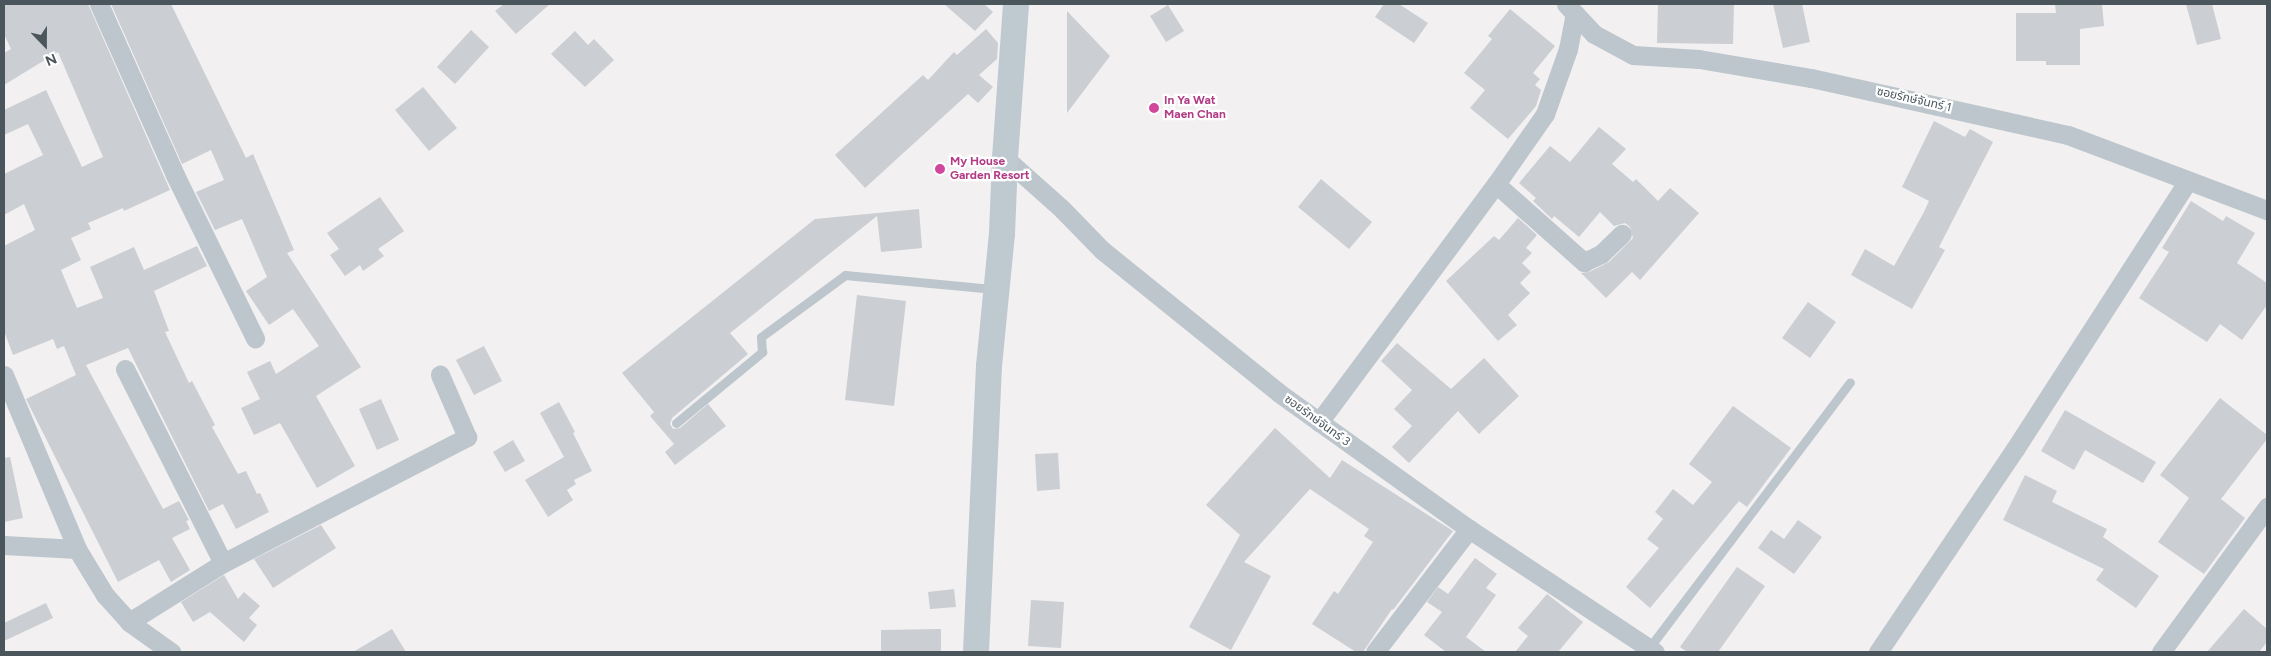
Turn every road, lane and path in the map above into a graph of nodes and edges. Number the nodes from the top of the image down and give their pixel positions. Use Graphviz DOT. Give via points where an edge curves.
graph roads {
  1 [pos="99,4"];
  2 [pos="1016,4"];
  3 [pos="1570,9"];
  4 [pos="1005,158"];
  5 [pos="2188,181"];
  6 [pos="1496,184"];
  7 [pos="2267,210"];
  8 [pos="1622,234"];
  9 [pos="997,289"];
  10 [pos="254,338"];
  11 [pos="125,369"];
  12 [pos="4,375"];
  13 [pos="440,375"];
  14 [pos="1850,382"];
  15 [pos="1319,422"];
  16 [pos="676,423"];
  17 [pos="2267,507"];
  18 [pos="1469,529"];
  19 [pos="4,545"];
  20 [pos="77,549"];
  21 [pos="223,563"];
  22 [pos="129,622"];
  23 [pos="1652,650"];
  24 [pos="171,652"];
  25 [pos="976,652"];
  26 [pos="1375,652"];
  27 [pos="1878,652"];
  28 [pos="2161,652"];
  1 -- 10 [label="street" via="175,175"];
  2 -- 4 [label="main road"];
  3 -- 5 [label="street, ซอยรักษ์จันทร์ 1" via="1594,34 1633,55 1699,59 1811,78 2068,135"];
  3 -- 6 [label="street" via="1568,49 1545,114"];
  4 -- 9 [label="main road"];
  4 -- 15 [label="street, ซอยรักษ์จันทร์ 3" via="1102,250 1279,394"];
  5 -- 7 [label="street, ซอยรักษ์จันทร์ 1"];
  5 -- 27 [label="street" via="2015,449"];
  6 -- 8 [label="street" via="1584,262 1601,254"];
  6 -- 15 [label="street"];
  9 -- 16 [label="lane" via="845,274 761,337 762,352"];
  9 -- 25 [label="main road" via="990,366"];
  11 -- 21 [label="street"];
  12 -- 20 [label="street"];
  13 -- 21 [label="street" via="467,437"];
  14 -- 23 [label="lane"];
  15 -- 18 [label="street, ซอยรักษ์จันทร์ 3"];
  17 -- 28 [label="street"];
  18 -- 23 [label="street, ซอยรักษ์จันทร์ 3"];
  18 -- 26 [label="street"];
  19 -- 20 [label="street"];
  20 -- 22 [label="street" via="105,595"];
  21 -- 22 [label="street"];
  22 -- 24 [label="street"];
}
